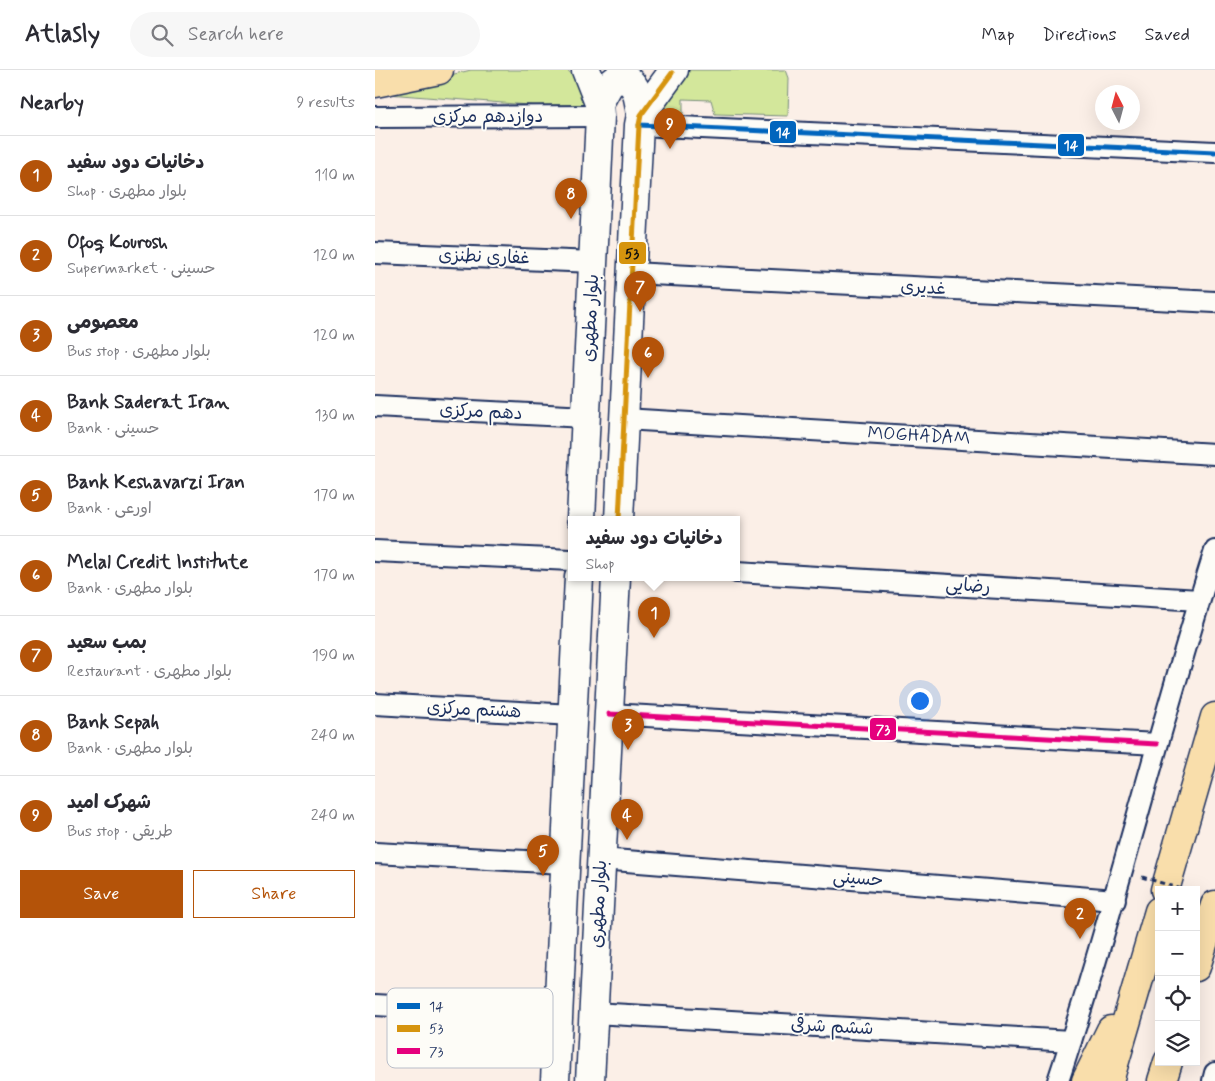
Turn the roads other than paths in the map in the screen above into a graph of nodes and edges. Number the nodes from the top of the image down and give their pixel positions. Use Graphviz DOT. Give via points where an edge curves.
graph roads {
  1 [pos="439,70"];
  2 [pos="586,70"];
  3 [pos="674,70"];
  4 [pos="375,83"];
  5 [pos="600,110"];
  6 [pos="375,117"];
  7 [pos="640,120"];
  8 [pos="1215,152"];
  9 [pos="375,253"];
  10 [pos="594,262"];
  11 [pos="631,273"];
  12 [pos="1215,302"];
  13 [pos="375,406"];
  14 [pos="586,417"];
  15 [pos="624,419"];
  16 [pos="1215,454"];
  17 [pos="581,516"];
  18 [pos="619,516"];
  19 [pos="375,551"];
  20 [pos="1215,551"];
  21 [pos="568,560"];
  22 [pos="740,572"];
  23 [pos="579,581"];
  24 [pos="616,581"];
  25 [pos="1199,600"];
  26 [pos="375,704"];
  27 [pos="609,714"];
  28 [pos="572,715"];
  29 [pos="1215,717"];
  30 [pos="1157,744"];
  31 [pos="375,853"];
  32 [pos="601,859"];
  33 [pos="565,863"];
  34 [pos="1154,883"];
  35 [pos="1115,900"];
  36 [pos="1215,905"];
  37 [pos="1155,924"];
  38 [pos="1200,954"];
  39 [pos="1135,987"];
  40 [pos="594,1013"];
  41 [pos="553,1015"];
  42 [pos="558,1015"];
  43 [pos="1071,1041"];
  44 [pos="1166,1066"];
  45 [pos="1215,1073"];
  46 [pos="555,1081"];
  47 [pos="590,1081"];
  48 [pos="1058,1081"];
  49 [pos="1086,1081"];
  50 [pos="1109,1081"];
  51 [pos="1162,1081"];
  52 [pos="1213,1081"];
  1 -- 4 [label="main road"];
  2 -- 5 [label="main road"];
  3 -- 7 [label="main road"];
  5 -- 6 [label="street, دوازدهم مرکزی"];
  5 -- 7 [label="main road" via="609,85 618,78 627,78 634,84"];
  5 -- 10 [label="main road, بلوار مطهری"];
  7 -- 8 [label="street"];
  7 -- 11 [label="main road"];
  9 -- 10 [label="street, غفاری نطنزی"];
  10 -- 14 [label="main road, بلوار مطهری"];
  11 -- 12 [label="street, غدیری"];
  11 -- 15 [label="main road"];
  13 -- 14 [label="street, دهم مرکزی"];
  14 -- 17 [label="main road, بلوار مطهری"];
  15 -- 16 [label="street, MOGHADAM"];
  15 -- 18 [label="main road"];
  19 -- 21 [label="street"];
  20 -- 25 [label="street"];
  22 -- 25 [label="street, رضایی"];
  23 -- 28 [label="main road, بلوار مطهری"];
  24 -- 27 [label="main road, بلوار مطهری"];
  25 -- 30 [label="street"];
  26 -- 28 [label="street, هشتم مرکزی"];
  27 -- 30 [label="street"];
  27 -- 32 [label="main road, بلوار مطهری"];
  28 -- 33 [label="main road, بلوار مطهری"];
  29 -- 34 [label="main road"];
  30 -- 35 [label="street"];
  31 -- 33 [label="street"];
  32 -- 35 [label="street, حسینی"];
  32 -- 40 [label="main road, بلوار مطهری"];
  33 -- 42 [label="main road, بلوار مطهری"];
  35 -- 43 [label="street"];
  36 -- 38 [label="main road"];
  37 -- 39 [label="main road"];
  39 -- 49 [label="main road"];
  39 -- 50 [label="main road"];
  40 -- 43 [label="street, ششم شرقی"];
  40 -- 47 [label="main road, بلوار مطهری"];
  41 -- 42 [label="street"];
  42 -- 46 [label="main road, بلوار مطهری"];
  43 -- 48 [label="street"];
  44 -- 51 [label="main road"];
  45 -- 52 [label="street"];
}
